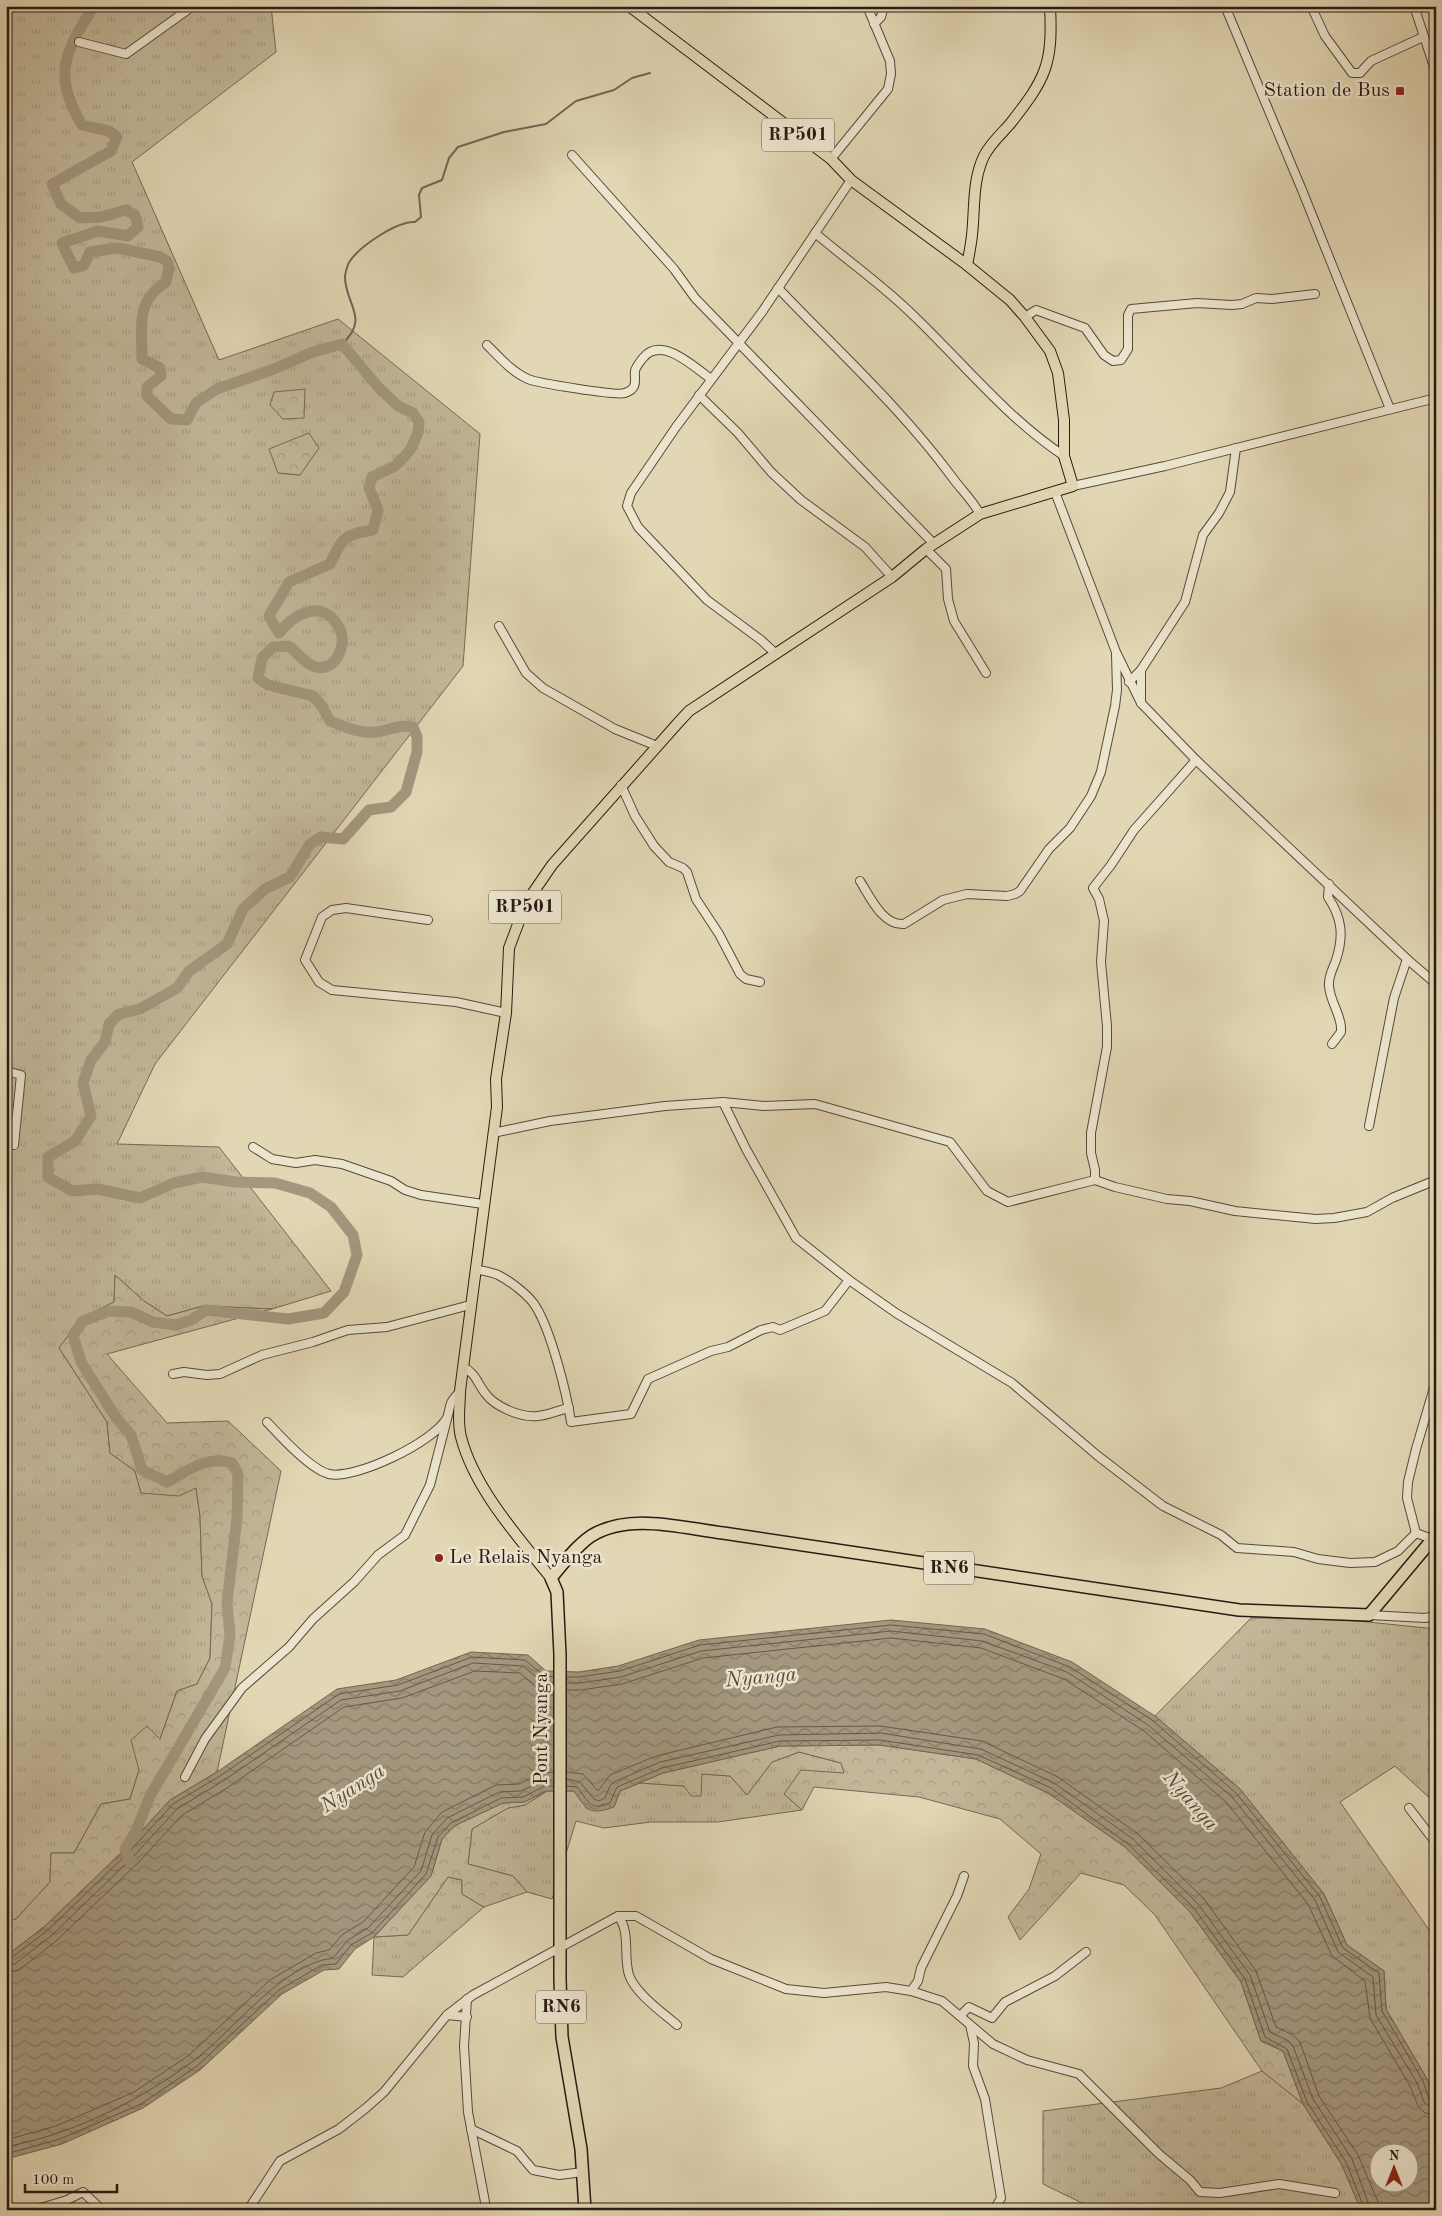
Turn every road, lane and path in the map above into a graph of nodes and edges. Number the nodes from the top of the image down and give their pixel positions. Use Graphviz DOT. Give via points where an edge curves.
graph roads {
  1 [pos="193,6"];
  2 [pos="629,6"];
  3 [pos="867,6"];
  4 [pos="884,6"];
  5 [pos="1050,6"];
  6 [pos="1225,6"];
  7 [pos="1311,6"];
  8 [pos="1414,6"];
  9 [pos="874,24"];
  10 [pos="1425,40"];
  11 [pos="1436,40"];
  12 [pos="80,42"];
  13 [pos="1436,73"];
  14 [pos="572,155"];
  15 [pos="831,159"];
  16 [pos="851,180"];
  17 [pos="815,233"];
  18 [pos="967,265"];
  19 [pos="778,288"];
  20 [pos="1315,294"];
  21 [pos="1025,317"];
  22 [pos="740,343"];
  23 [pos="487,345"];
  24 [pos="711,379"];
  25 [pos="699,396"];
  26 [pos="1436,398"];
  27 [pos="1390,409"];
  28 [pos="1236,448"];
  29 [pos="1064,456"];
  30 [pos="1073,486"];
  31 [pos="1055,492"];
  32 [pos="980,514"];
  33 [pos="930,546"];
  34 [pos="892,577"];
  35 [pos="499,626"];
  36 [pos="1116,652"];
  37 [pos="775,654"];
  38 [pos="1141,670"];
  39 [pos="986,673"];
  40 [pos="1130,682"];
  41 [pos="1141,703"];
  42 [pos="657,746"];
  43 [pos="1196,760"];
  44 [pos="621,785"];
  45 [pos="860,881"];
  46 [pos="1329,884"];
  47 [pos="428,920"];
  48 [pos="1406,959"];
  49 [pos="760,982"];
  50 [pos="1436,984"];
  51 [pos="506,1013"];
  52 [pos="1332,1044"];
  53 [pos="6,1071"];
  54 [pos="724,1102"];
  55 [pos="1369,1126"];
  56 [pos="493,1133"];
  57 [pos="14,1145"];
  58 [pos="253,1147"];
  59 [pos="1095,1180"];
  60 [pos="1436,1180"];
  61 [pos="483,1204"];
  62 [pos="475,1269"];
  63 [pos="849,1280"];
  64 [pos="470,1305"];
  65 [pos="463,1367"];
  66 [pos="173,1374"];
  67 [pos="1436,1381"];
  68 [pos="460,1391"];
  69 [pos="569,1408"];
  70 [pos="447,1419"];
  71 [pos="267,1422"];
  72 [pos="1416,1533"];
  73 [pos="1434,1537"];
  74 [pos="551,1578"];
  75 [pos="1368,1615"];
  76 [pos="1436,1616"];
  77 [pos="185,1777"];
  78 [pos="1409,1808"];
  79 [pos="1436,1843"];
  80 [pos="964,1876"];
  81 [pos="618,1916"];
  82 [pos="560,1946"];
  83 [pos="1086,1952"];
  84 [pos="911,1991"];
  85 [pos="467,1999"];
  86 [pos="447,2015"];
  87 [pos="960,2016"];
  88 [pos="467,2017"];
  89 [pos="677,2025"];
  90 [pos="970,2026"];
  91 [pos="471,2129"];
  92 [pos="583,2172"];
  93 [pos="1335,2193"];
  94 [pos="34,2210"];
  95 [pos="102,2210"];
  96 [pos="248,2210"];
  97 [pos="485,2210"];
  98 [pos="585,2210"];
  99 [pos="994,2210"];
  1 -- 12 [label="street" via="126,54"];
  2 -- 15 [label="main road, RP501"];
  3 -- 9 [label="street"];
  4 -- 9 [label="street" via="882,16"];
  5 -- 18 [label="main road" via="1050,46 1042,80 984,155 977,173"];
  6 -- 27 [label="street"];
  7 -- 10 [label="street" via="1325,36 1352,72 1360,72 1371,61"];
  8 -- 10 [label="street"];
  9 -- 15 [label="street" via="890,61 888,89"];
  10 -- 11 [label="street"];
  10 -- 13 [label="street"];
  14 -- 22 [label="street" via="674,269 695,298"];
  15 -- 16 [label="main road, RP501"];
  16 -- 17 [label="street"];
  16 -- 18 [label="main road, RP501"];
  17 -- 19 [label="street"];
  17 -- 29 [label="street" via="890,293 1010,412"];
  18 -- 21 [label="main road, RP501" via="1010,300"];
  19 -- 22 [label="street"];
  19 -- 32 [label="street" via="925,441 971,497"];
  20 -- 21 [label="street" via="1272,300 1256,298 1232,305 1197,302 1131,309 1128,315 1128,349 1121,360 1113,361 1104,355 1085,328 1036,310"];
  21 -- 29 [label="main road, RP501" via="1050,351 1058,373 1064,420"];
  22 -- 24 [label="street"];
  22 -- 33 [label="street"];
  23 -- 24 [label="street" via="512,369 528,379 597,392 625,393 635,384 635,371 646,354 661,349 668,350"];
  24 -- 25 [label="street"];
  25 -- 34 [label="street" via="738,433 771,472 866,547"];
  25 -- 37 [label="street" via="631,493 627,506 638,527 707,600"];
  26 -- 27 [label="street"];
  27 -- 28 [label="street"];
  28 -- 30 [label="street"];
  28 -- 38 [label="street" via="1230,492 1203,535 1185,602"];
  29 -- 30 [label="main road, RP501"];
  30 -- 31 [label="main road, RP501"];
  31 -- 32 [label="main road, RP501"];
  31 -- 36 [label="street"];
  32 -- 33 [label="main road, RP501"];
  33 -- 34 [label="main road, RP501"];
  33 -- 39 [label="street" via="946,569 948,600 954,621"];
  34 -- 37 [label="main road, RP501"];
  35 -- 42 [label="street" via="526,673 543,688 615,729"];
  36 -- 40 [label="street"];
  36 -- 45 [label="street" via="1115,706 1097,784 1070,828 1049,849 1020,891 1007,896 967,894 943,900 897,925 878,908"];
  37 -- 42 [label="main road, RP501" via="689,711"];
  38 -- 40 [label="street"];
  38 -- 41 [label="street"];
  40 -- 41 [label="street"];
  41 -- 43 [label="street"];
  42 -- 44 [label="main road, RP501"];
  43 -- 46 [label="street"];
  43 -- 59 [label="street" via="1134,830 1093,888 1104,921 1101,962 1107,1026 1107,1047 1091,1133"];
  44 -- 49 [label="street" via="654,846 669,862 687,872 696,899 740,974 750,981"];
  44 -- 51 [label="main road, RP501" via="552,865 526,903 509,948"];
  46 -- 48 [label="street"];
  46 -- 52 [label="street" via="1328,897 1341,924 1341,943 1329,984 1341,1027"];
  47 -- 51 [label="street" via="346,908 332,910 322,917 305,960 320,982 332,990 456,1002"];
  48 -- 50 [label="street"];
  48 -- 55 [label="street" via="1394,998"];
  51 -- 56 [label="main road, RP501" via="496,1079 497,1107"];
  53 -- 57 [label="street" via="21,1075"];
  54 -- 56 [label="street" via="550,1121"];
  54 -- 59 [label="street" via="764,1106 815,1104 950,1142 987,1191 1008,1202"];
  54 -- 63 [label="street" via="746,1149 796,1238"];
  56 -- 61 [label="main road, RP501"];
  58 -- 61 [label="street" via="272,1159 342,1164 421,1195"];
  59 -- 60 [label="street" via="1166,1199 1235,1211 1316,1219 1345,1218 1367,1212"];
  61 -- 62 [label="main road, RP501"];
  62 -- 64 [label="main road, RP501"];
  62 -- 69 [label="street" via="497,1274 536,1307 551,1344"];
  63 -- 69 [label="street" via="831,1305 815,1317 780,1330 773,1327 761,1330 648,1379 631,1414 571,1422"];
  63 -- 72 [label="street" via="896,1313 1012,1383 1163,1506 1221,1535 1237,1548 1294,1552 1350,1563 1375,1562 1398,1551"];
  64 -- 65 [label="main road, RP501"];
  64 -- 66 [label="street" via="387,1328 348,1330 262,1355 220,1374"];
  65 -- 68 [label="main road, RP501"];
  65 -- 69 [label="street" via="475,1375 493,1402 510,1410 538,1416"];
  67 -- 72 [label="street" via="1408,1482 1407,1498"];
  68 -- 70 [label="street" via="452,1402"];
  68 -- 74 [label="main road, RP501" via="460,1434 470,1464 516,1534"];
  70 -- 71 [label="street" via="422,1442 372,1468 328,1474 299,1455"];
  70 -- 77 [label="street" via="430,1485 405,1535 378,1555 289,1647 242,1688 206,1739"];
  72 -- 73 [label="street"];
  73 -- 75 [label="highway"];
  74 -- 75 [label="highway, RN6" via="590,1536 614,1526 647,1524 1238,1610"];
  74 -- 82 [label="highway, Pont Nyanga / RN6" via="557,1592 560,1655"];
  75 -- 76 [label="street"];
  78 -- 79 [label="street"];
  80 -- 84 [label="street"];
  81 -- 82 [label="street"];
  81 -- 84 [label="street" via="636,1916 711,1959 786,1989 824,1993 886,1987"];
  81 -- 89 [label="street" via="624,1925 631,1979"];
  82 -- 85 [label="street"];
  82 -- 92 [label="highway, RN6" via="562,2037"];
  83 -- 87 [label="street" via="1055,1976 1004,2002 992,2018 969,2007"];
  84 -- 87 [label="street" via="942,2001"];
  85 -- 86 [label="street"];
  85 -- 88 [label="street"];
  86 -- 88 [label="street"];
  86 -- 96 [label="street" via="384,2092 366,2108 339,2129 280,2161"];
  87 -- 90 [label="street"];
  88 -- 91 [label="street" via="464,2046"];
  90 -- 93 [label="street" via="993,2044 1027,2060 1083,2077 1200,2192 1220,2193 1279,2184"];
  90 -- 99 [label="street" via="974,2043 973,2066 985,2100 1001,2198"];
  91 -- 92 [label="street" via="518,2151 533,2170 559,2175"];
  91 -- 97 [label="street"];
  92 -- 98 [label="highway, RN6"];
  94 -- 95 [label="street" via="83,2192"];
}
